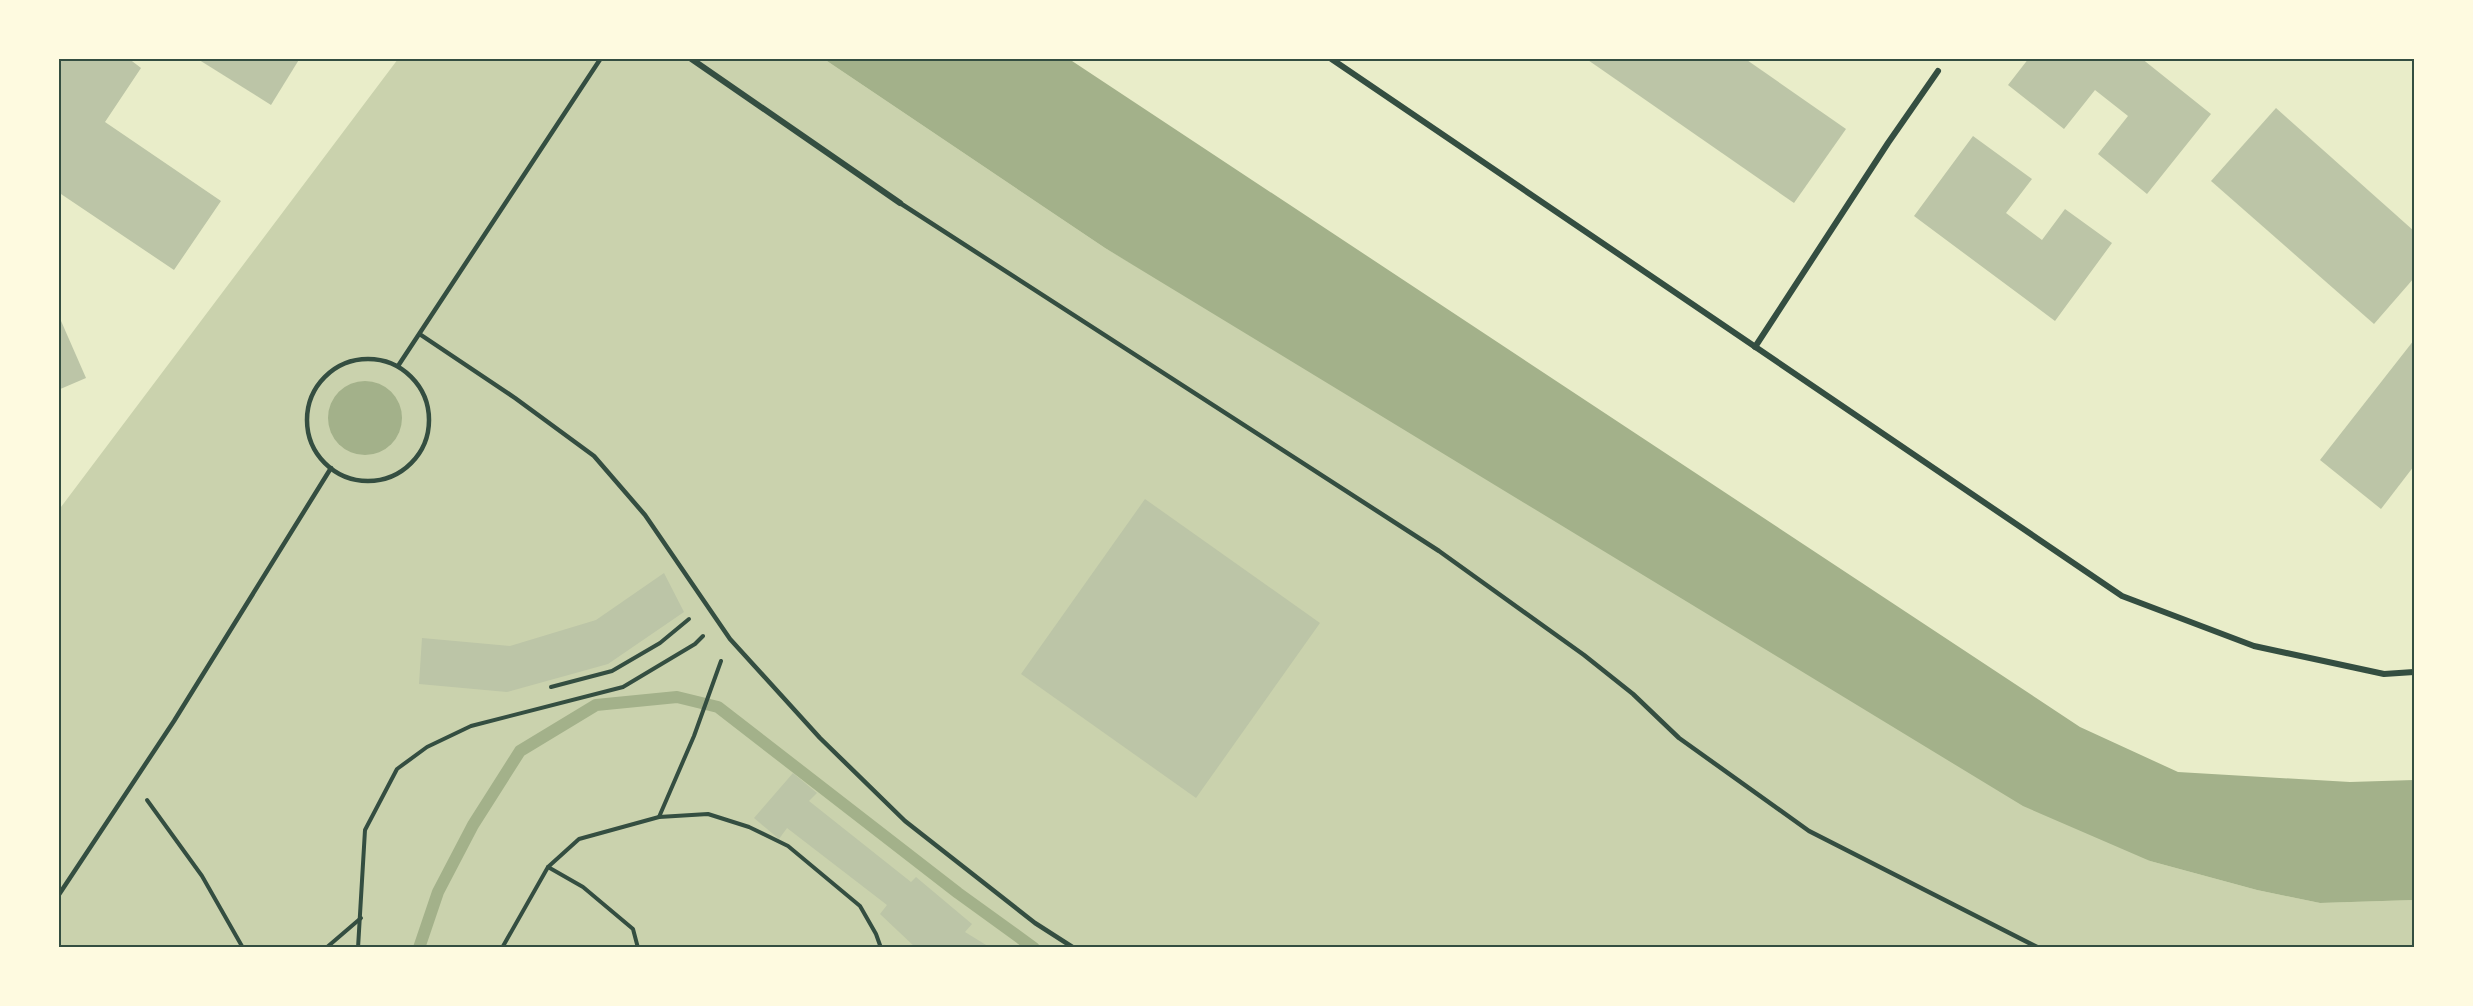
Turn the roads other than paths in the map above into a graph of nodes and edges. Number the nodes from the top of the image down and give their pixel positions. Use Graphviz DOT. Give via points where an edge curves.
graph roads {
  1 [pos="601,58"];
  2 [pos="690,58"];
  3 [pos="1330,58"];
  4 [pos="1938,70"];
  5 [pos="900,203"];
  6 [pos="421,335"];
  7 [pos="1755,347"];
  8 [pos="398,366"];
  9 [pos="331,468"];
  10 [pos="2415,672"];
  11 [pos="58,896"];
  12 [pos="1074,948"];
  13 [pos="2040,948"];
  1 -- 6 [label="lane"];
  2 -- 5 [label="street"];
  3 -- 7 [label="street"];
  4 -- 7 [label="street"];
  5 -- 13 [label="lane" via="1439,551 1584,655 1679,738 1809,831"];
  6 -- 8 [label="lane"];
  6 -- 12 [label="lane" via="594,456 645,515 730,639 820,738 905,821 1035,923"];
  7 -- 10 [label="street" via="2122,596 2254,646 2384,674"];
  8 -- 9 [label="lane" via="379,359 359,359 340,365 323,378 312,394 307,414 309,435"];
  8 -- 9 [label="lane" via="424,395 428,434 420,453 390,477 369,481"];
  9 -- 11 [label="lane"];
}
